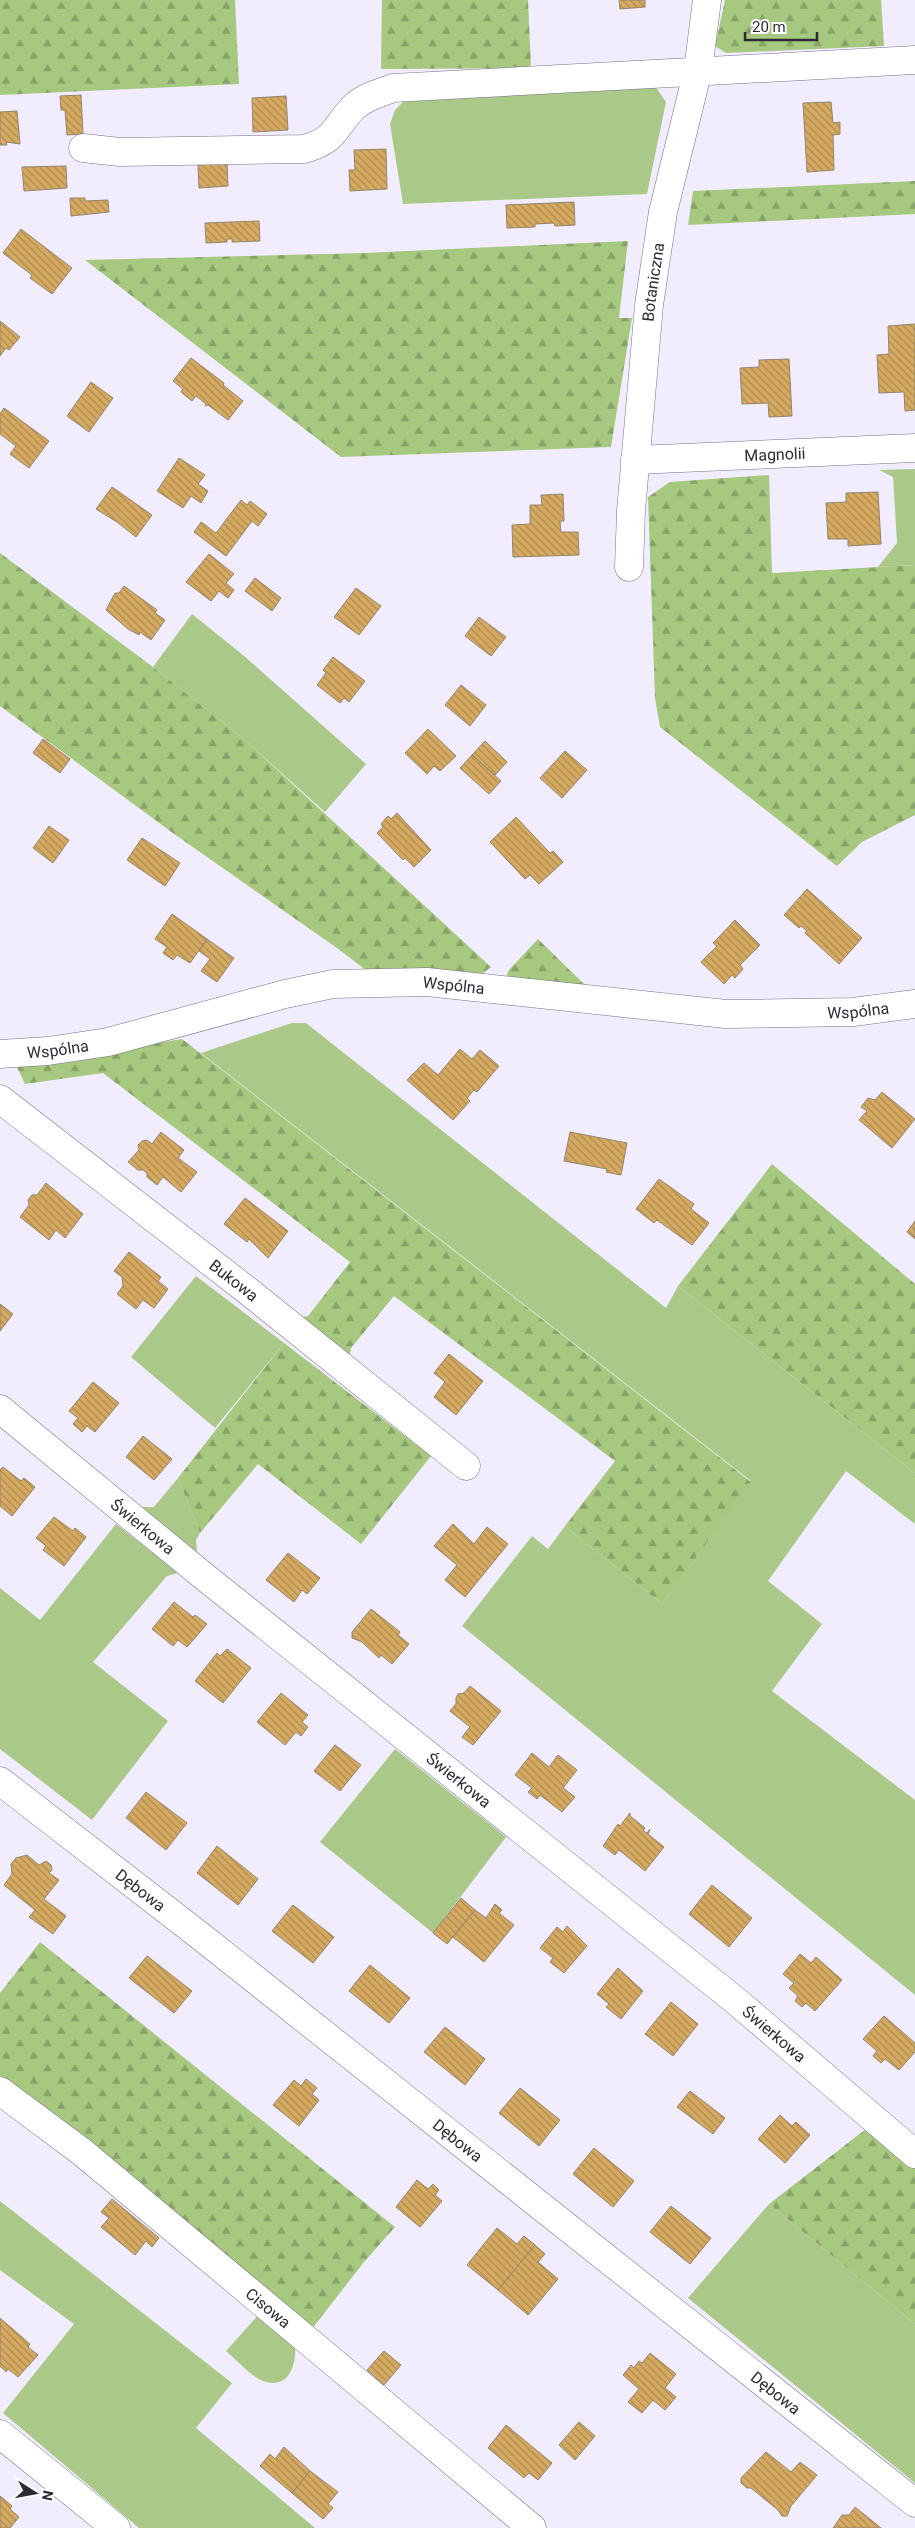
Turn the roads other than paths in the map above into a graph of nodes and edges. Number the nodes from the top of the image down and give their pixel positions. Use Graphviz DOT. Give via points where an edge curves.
graph roads {
  1 [pos="707,0"];
  2 [pos="915,60"];
  3 [pos="698,70"];
  4 [pos="83,148"];
  5 [pos="915,448"];
  6 [pos="635,460"];
  7 [pos="629,567"];
  8 [pos="915,1004"];
  9 [pos="0,1054"];
  10 [pos="0,1099"];
  11 [pos="0,1409"];
  12 [pos="466,1466"];
  13 [pos="0,1781"];
  14 [pos="0,2091"];
  15 [pos="915,2154"];
  16 [pos="0,2434"];
  17 [pos="915,2503"];
  18 [pos="116,2528"];
  19 [pos="532,2528"];
  1 -- 3 [label="street, Botaniczna"];
  2 -- 3 [label="street"];
  3 -- 4 [label="street" via="394,88 363,100 322,144 304,149 120,152"];
  3 -- 6 [label="street, Botaniczna" via="663,212 649,306"];
  5 -- 6 [label="street, Magnolii"];
  6 -- 7 [label="street, Botaniczna"];
  8 -- 9 [label="street, Wspólna" via="853,1012 726,1014 427,982 334,984 108,1042"];
  10 -- 12 [label="street, Bukowa" via="248,1291"];
  11 -- 15 [label="street, Świerkowa" via="206,1578 736,2001"];
  13 -- 17 [label="street, Dębowa"];
  14 -- 19 [label="street, Cisowa" via="82,2152"];
  16 -- 18 [label="street"];
}
